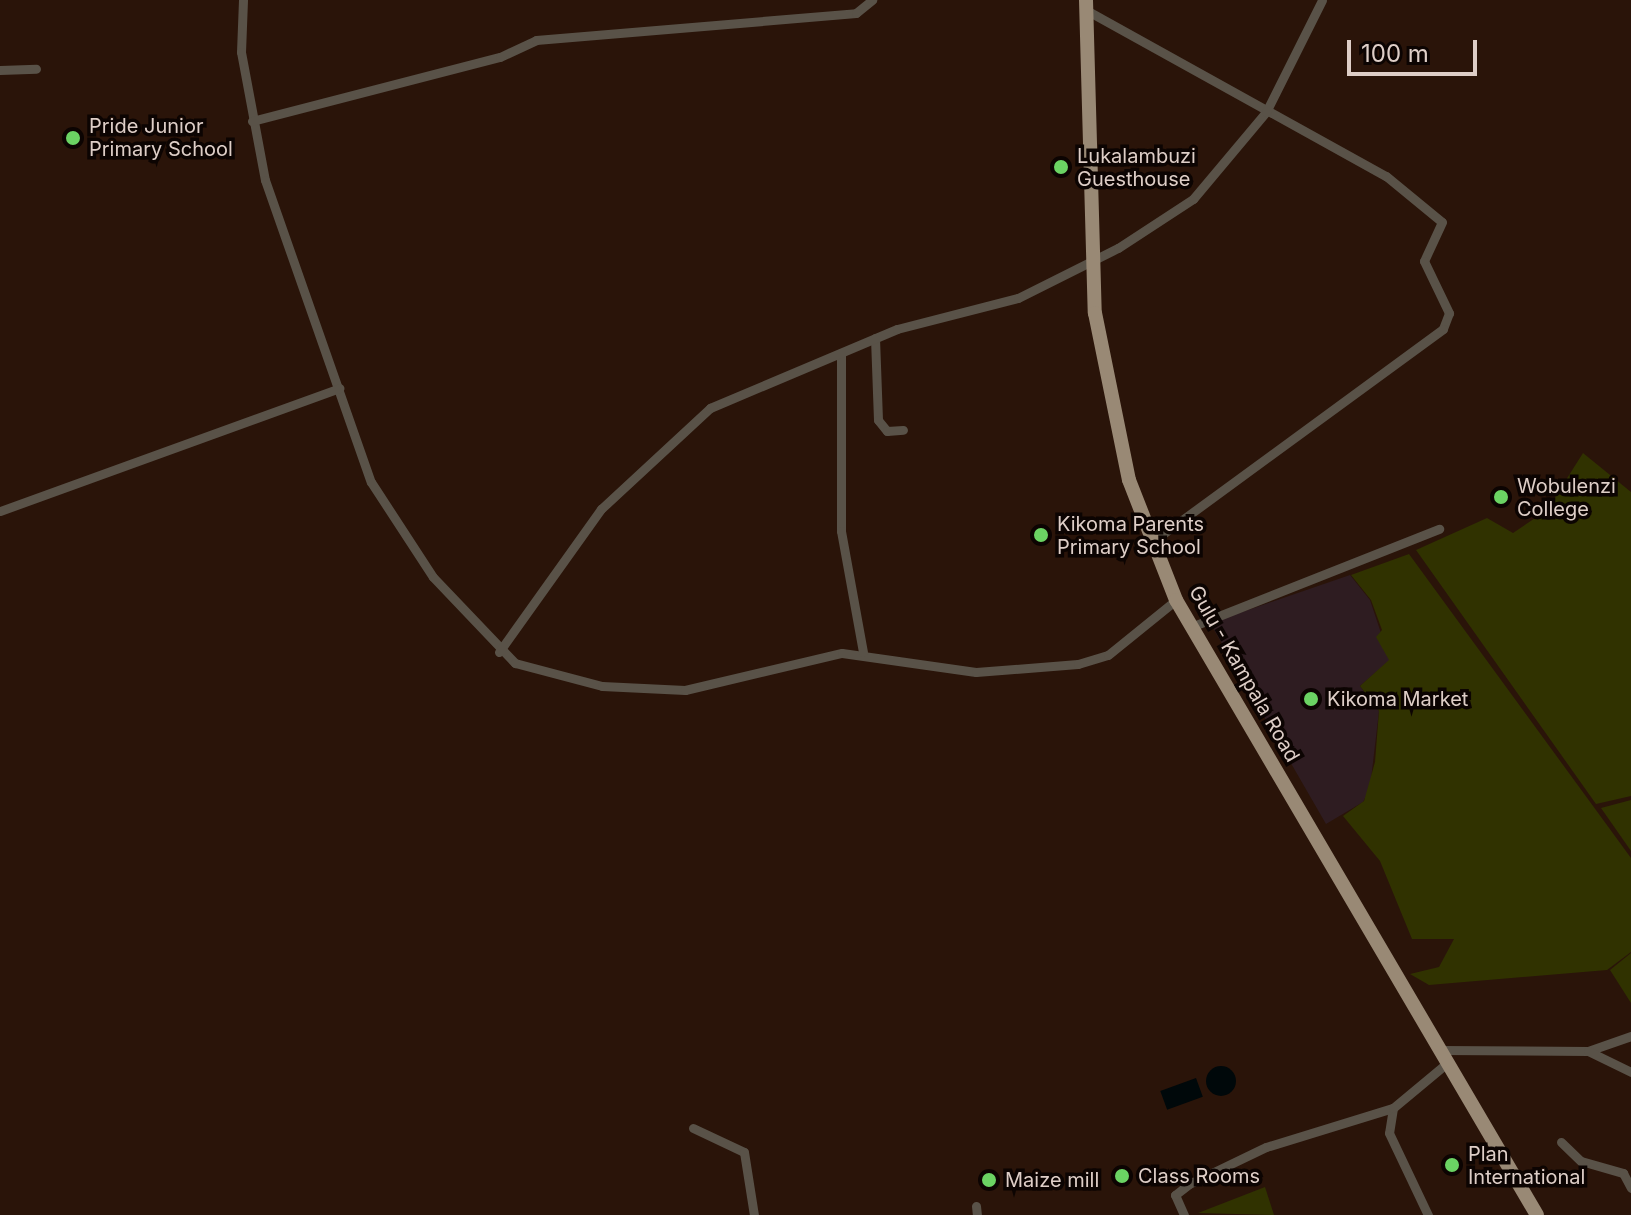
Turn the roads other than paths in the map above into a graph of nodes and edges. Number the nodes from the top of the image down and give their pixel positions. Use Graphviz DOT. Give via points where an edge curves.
graph roads {
  1 [pos="243,0"];
  2 [pos="872,0"];
  3 [pos="1322,0"];
  4 [pos="1086,5"];
  5 [pos="36,69"];
  6 [pos="0,70"];
  7 [pos="1266,112"];
  8 [pos="252,121"];
  9 [pos="1091,262"];
  10 [pos="875,338"];
  11 [pos="841,353"];
  12 [pos="339,388"];
  13 [pos="903,430"];
  14 [pos="0,511"];
  15 [pos="1439,529"];
  16 [pos="1152,542"];
  17 [pos="1176,600"];
  18 [pos="1191,627"];
  19 [pos="499,652"];
  20 [pos="863,652"];
  21 [pos="1631,1036"];
  22 [pos="1588,1051"];
  23 [pos="1444,1056"];
  24 [pos="1631,1072"];
  25 [pos="1393,1108"];
  26 [pos="693,1128"];
  27 [pos="1561,1142"];
  28 [pos="1631,1188"];
  29 [pos="754,1215"];
  30 [pos="1184,1215"];
  31 [pos="1428,1215"];
  32 [pos="1537,1215"];
  1 -- 8 [label="street"];
  2 -- 8 [label="street" via="856,13 536,40 500,57"];
  3 -- 7 [label="street"];
  4 -- 7 [label="street"];
  4 -- 9 [label="main road, Gulu - Kampala Road"];
  5 -- 6 [label="street"];
  7 -- 9 [label="street" via="1193,199"];
  7 -- 16 [label="street" via="1386,176 1438,215 1442,222 1424,261 1449,321 1353,402"];
  8 -- 12 [label="street" via="265,180"];
  9 -- 10 [label="street" via="1018,298"];
  9 -- 16 [label="main road, Gulu - Kampala Road" via="1107,391"];
  10 -- 11 [label="street"];
  10 -- 13 [label="street" via="878,420 887,431"];
  11 -- 19 [label="street" via="710,408 654,454 558,561"];
  11 -- 20 [label="street" via="841,531"];
  12 -- 14 [label="street"];
  12 -- 19 [label="street" via="371,482 397,528"];
  15 -- 18 [label="street"];
  16 -- 17 [label="main road, Gulu - Kampala Road"];
  17 -- 18 [label="main road, Gulu - Kampala Road"];
  17 -- 20 [label="street" via="1092,663 976,672"];
  18 -- 23 [label="main road, Gulu - Kampala Road"];
  19 -- 20 [label="street" via="552,676 685,690"];
  21 -- 22 [label="street"];
  22 -- 23 [label="street"];
  22 -- 24 [label="street"];
  23 -- 25 [label="street"];
  23 -- 32 [label="main road, Gulu - Kampala Road"];
  25 -- 30 [label="street" via="1266,1147 1175,1195"];
  25 -- 31 [label="street" via="1389,1133"];
  26 -- 29 [label="street" via="744,1152"];
  27 -- 28 [label="street" via="1581,1161 1623,1173"];
}
